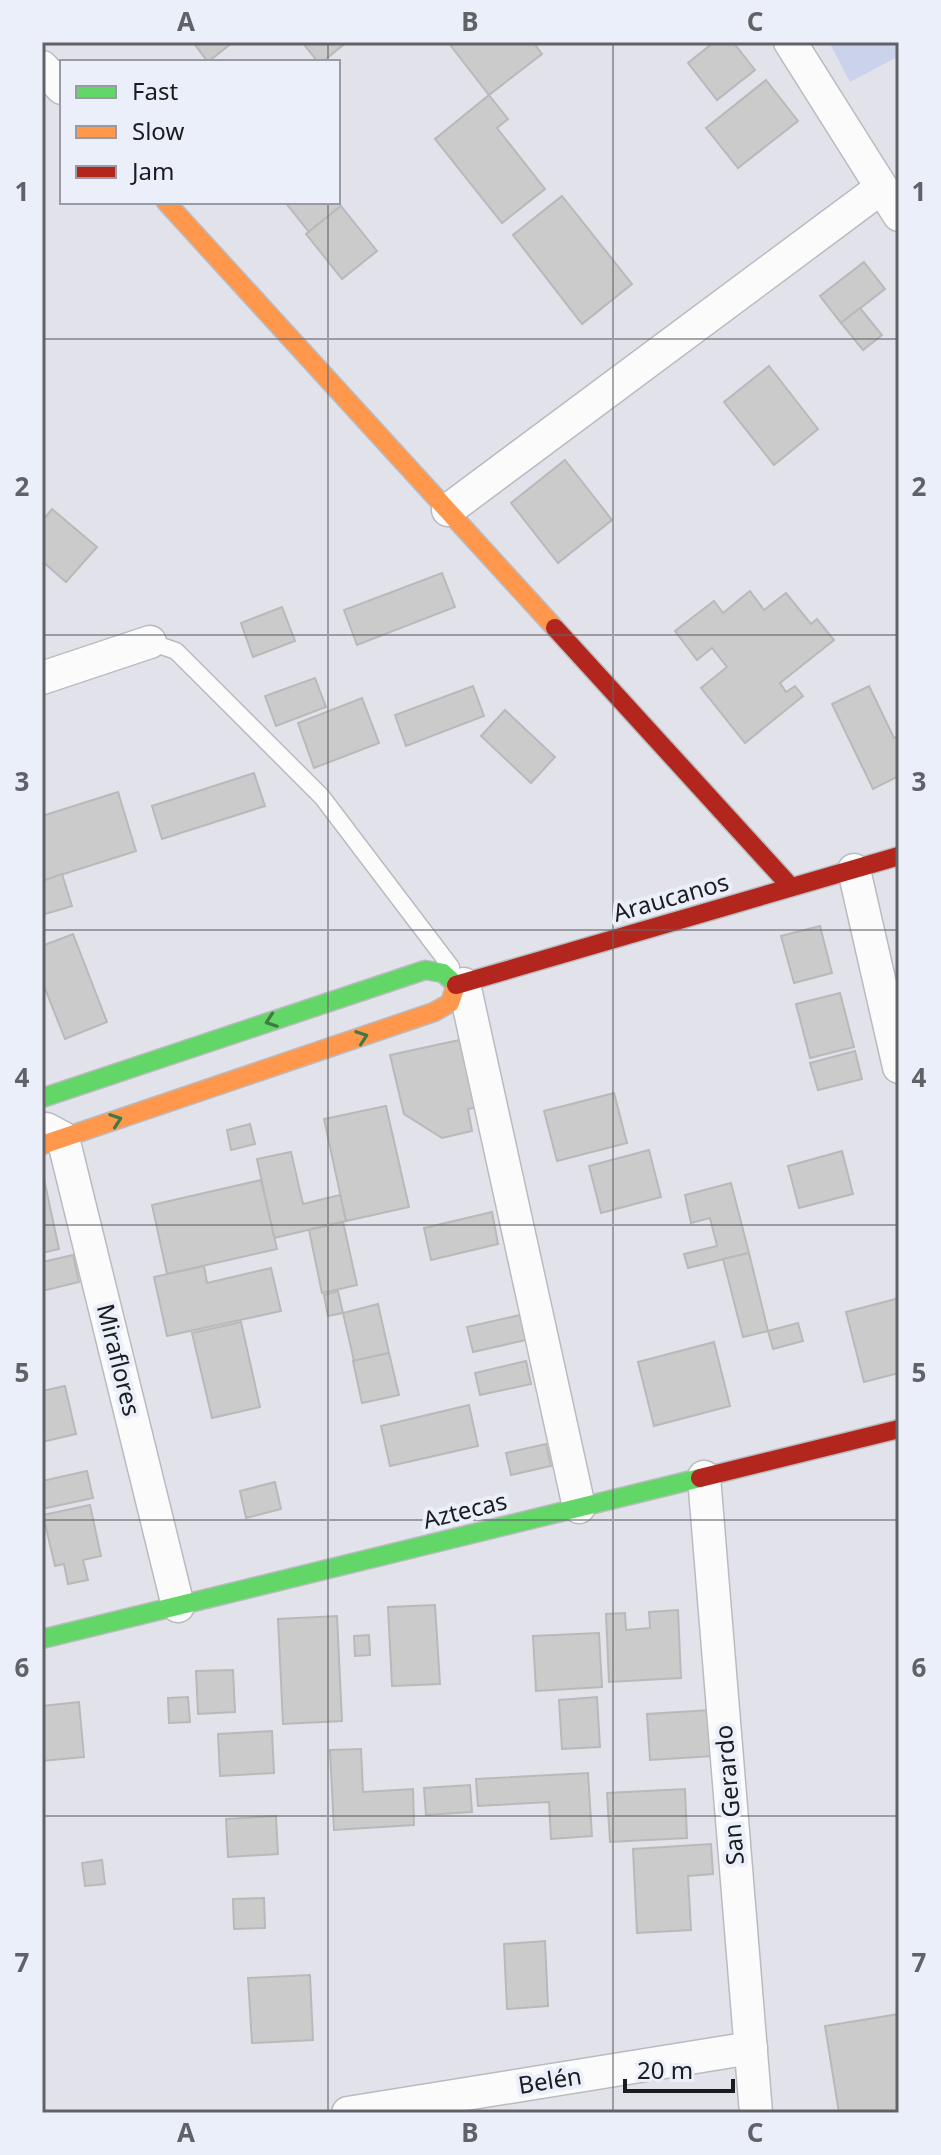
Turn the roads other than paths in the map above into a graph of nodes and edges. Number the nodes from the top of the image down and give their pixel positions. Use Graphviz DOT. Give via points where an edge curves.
graph roads {
  1 [pos="790,42"];
  2 [pos="42,67"];
  3 [pos="60,86"];
  4 [pos="881,188"];
  5 [pos="168,204"];
  6 [pos="899,215"];
  7 [pos="448,510"];
  8 [pos="150,642"];
  9 [pos="42,678"];
  10 [pos="899,856"];
  11 [pos="854,870"];
  12 [pos="791,887"];
  13 [pos="460,985"];
  14 [pos="899,1067"];
  15 [pos="42,1098"];
  16 [pos="49,1136"];
  17 [pos="899,1429"];
  18 [pos="704,1477"];
  19 [pos="579,1507"];
  20 [pos="178,1606"];
  21 [pos="42,1639"];
  22 [pos="751,2048"];
  23 [pos="348,2113"];
  24 [pos="756,2113"];
  1 -- 4 [label="street"];
  2 -- 3 [label="street"];
  4 -- 6 [label="street"];
  4 -- 7 [label="street"];
  5 -- 7 [label="street"];
  7 -- 12 [label="street"];
  8 -- 9 [label="street"];
  8 -- 13 [label="lane" via="176,651 322,797"];
  10 -- 11 [label="street, Araucanos"];
  11 -- 12 [label="street, Araucanos"];
  11 -- 14 [label="street"];
  12 -- 13 [label="street, Araucanos"];
  13 -- 15 [label="street, one-way" via="443,973 425,970"];
  16 -- 13 [label="street, one-way" via="434,1012 450,1003"];
  13 -- 19 [label="street"];
  16 -- 20 [label="street, Miraflores"];
  17 -- 18 [label="street, Aztecas"];
  18 -- 19 [label="street, Aztecas"];
  18 -- 22 [label="street, San Gerardo"];
  19 -- 20 [label="street, Aztecas"];
  20 -- 21 [label="street, Aztecas"];
  22 -- 23 [label="street, Belén"];
  22 -- 24 [label="street, San Gerardo"];
}
